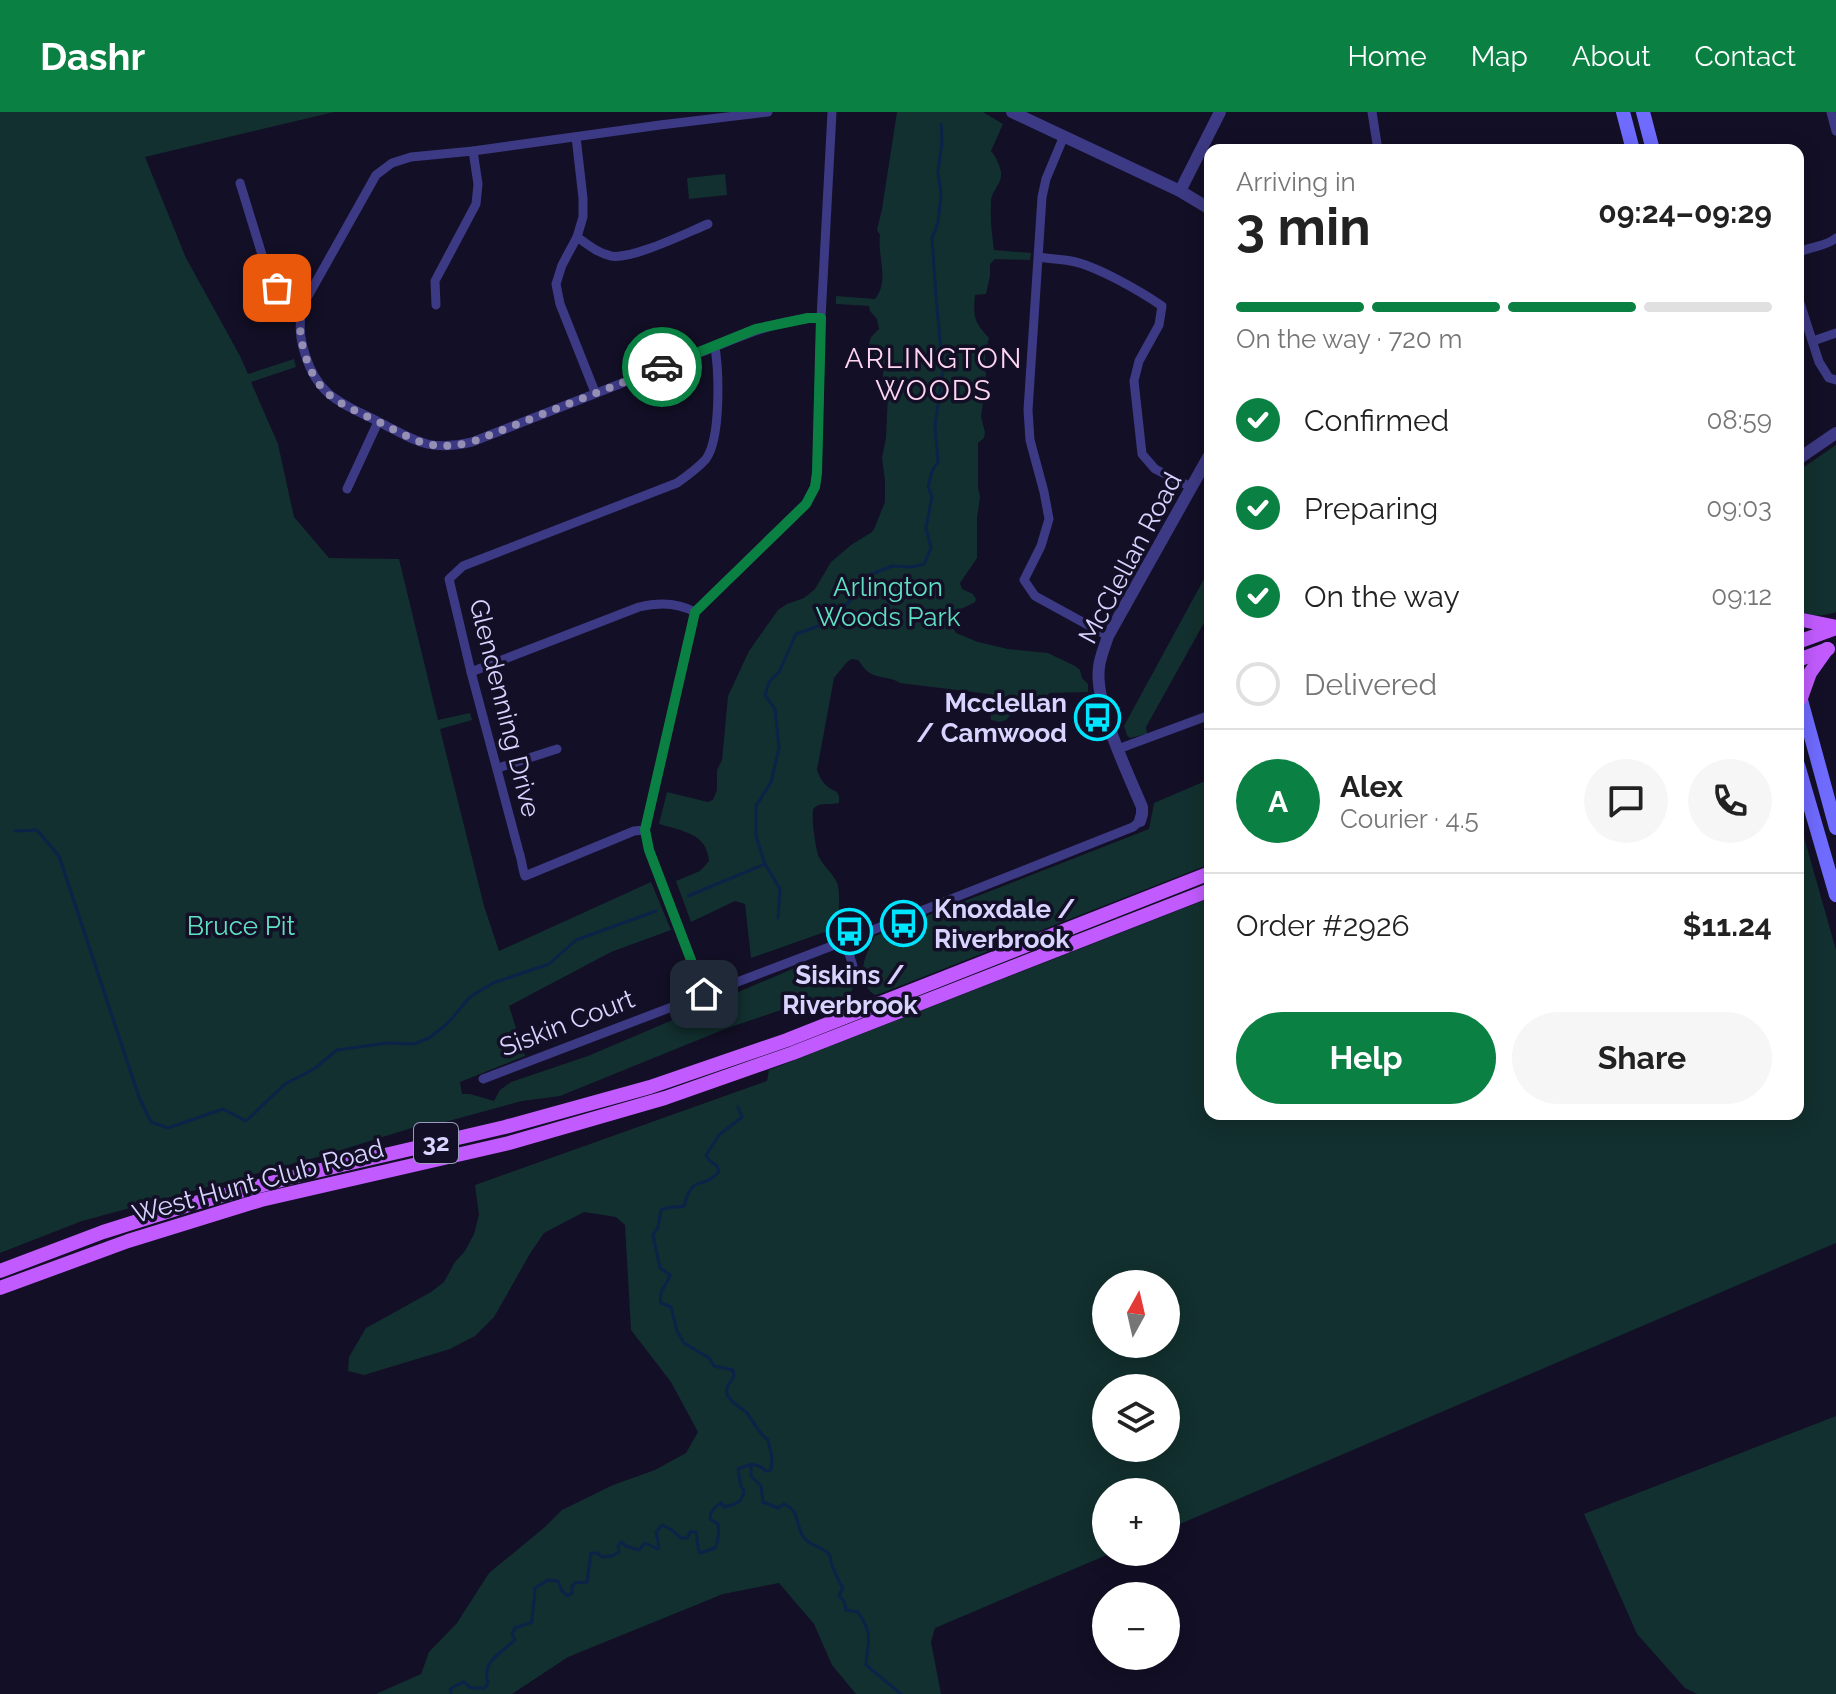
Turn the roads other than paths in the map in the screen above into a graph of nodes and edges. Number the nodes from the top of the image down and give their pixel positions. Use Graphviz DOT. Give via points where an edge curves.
graph roads {
  1 [pos="768,112"];
  2 [pos="832,112"];
  3 [pos="1012,112"];
  4 [pos="1220,112"];
  5 [pos="1372,112"];
  6 [pos="1623,112"];
  7 [pos="1643,112"];
  8 [pos="1831,112"];
  9 [pos="1836,131"];
  10 [pos="1064,136"];
  11 [pos="576,137"];
  12 [pos="1377,144"];
  13 [pos="1631,144"];
  14 [pos="1651,144"];
  15 [pos="473,151"];
  16 [pos="240,183"];
  17 [pos="1180,191"];
  18 [pos="1204,205"];
  19 [pos="708,224"];
  20 [pos="577,237"];
  21 [pos="1836,238"];
  22 [pos="1804,250"];
  23 [pos="1039,257"];
  24 [pos="303,305"];
  25 [pos="436,305"];
  26 [pos="1804,315"];
  27 [pos="821,318"];
  28 [pos="1836,333"];
  29 [pos="1813,341"];
  30 [pos="715,347"];
  31 [pos="1836,380"];
  32 [pos="595,392"];
  33 [pos="378,422"];
  34 [pos="1836,433"];
  35 [pos="1804,455"];
  36 [pos="1204,464"];
  37 [pos="1191,487"];
  38 [pos="347,489"];
  39 [pos="695,612"];
  40 [pos="1804,620"];
  41 [pos="1836,628"];
  42 [pos="1108,636"];
  43 [pos="1804,640"];
  44 [pos="1831,648"];
  45 [pos="1804,658"];
  46 [pos="471,672"];
  47 [pos="1804,684"];
  48 [pos="1804,711"];
  49 [pos="1204,717"];
  50 [pos="557,749"];
  51 [pos="1118,749"];
  52 [pos="498,768"];
  53 [pos="1804,786"];
  54 [pos="1140,821"];
  55 [pos="1836,828"];
  56 [pos="645,830"];
  57 [pos="1204,875"];
  58 [pos="1204,892"];
  59 [pos="1836,895"];
  60 [pos="845,941"];
  61 [pos="853,966"];
  62 [pos="704,994"];
  63 [pos="483,1079"];
  64 [pos="0,1271"];
  65 [pos="0,1288"];
  1 -- 11 [label="street"];
  2 -- 27 [label="street"];
  3 -- 10 [label="street"];
  4 -- 17 [label="street"];
  5 -- 12 [label="street"];
  6 -- 13 [label="main road"];
  7 -- 14 [label="main road"];
  8 -- 9 [label="street"];
  10 -- 17 [label="street"];
  10 -- 23 [label="street" via="1042,197"];
  11 -- 15 [label="street"];
  11 -- 20 [label="street" via="583,198"];
  15 -- 24 [label="street" via="411,157 376,175"];
  15 -- 25 [label="street" via="476,204 435,281"];
  16 -- 24 [label="street" via="267,271 277,288"];
  17 -- 18 [label="street"];
  19 -- 20 [label="street" via="633,254 613,256"];
  20 -- 32 [label="street" via="556,284"];
  21 -- 22 [label="street"];
  23 -- 37 [label="street" via="1092,268 1162,306 1134,381 1142,454 1155,469"];
  23 -- 42 [label="street" via="1028,410 1049,519 1024,580 1035,596"];
  24 -- 33 [label="street" via="300,339 312,375 331,397"];
  26 -- 29 [label="street"];
  27 -- 30 [label="street" via="756,329"];
  27 -- 39 [label="street" via="815,487 806,504"];
  28 -- 29 [label="street"];
  29 -- 31 [label="street" via="1824,372"];
  30 -- 32 [label="street"];
  30 -- 46 [label="street, Glendenning Drive" via="716,428 712,447 693,471 677,483 463,566 449,579"];
  32 -- 33 [label="street" via="452,447 433,447"];
  33 -- 38 [label="street"];
  34 -- 35 [label="street"];
  36 -- 37 [label="street, McClellan Road"];
  37 -- 42 [label="street, McClellan Road"];
  39 -- 46 [label="street" via="658,602 639,607"];
  39 -- 56 [label="street"];
  40 -- 41 [label="main road"];
  41 -- 43 [label="main road"];
  42 -- 51 [label="street, McClellan Road" via="1099,685"];
  44 -- 45 [label="main road"];
  44 -- 47 [label="main road"];
  46 -- 52 [label="street, Glendenning Drive"];
  48 -- 55 [label="main road"];
  49 -- 51 [label="street"];
  50 -- 52 [label="street"];
  51 -- 54 [label="street, McClellan Road" via="1142,807"];
  52 -- 56 [label="street, Glendenning Drive" via="525,876"];
  53 -- 59 [label="main road"];
  54 -- 60 [label="street, Siskin Court"];
  56 -- 62 [label="street"];
  57 -- 64 [label="main road, West Hunt Club Road / 32" via="715,1065 589,1105 195,1203"];
  58 -- 65 [label="main road, West Hunt Club Road / 32" via="654,1102 509,1143 261,1200"];
  60 -- 61 [label="street"];
  60 -- 62 [label="street, Siskin Court"];
  62 -- 63 [label="street, Siskin Court"];
}
